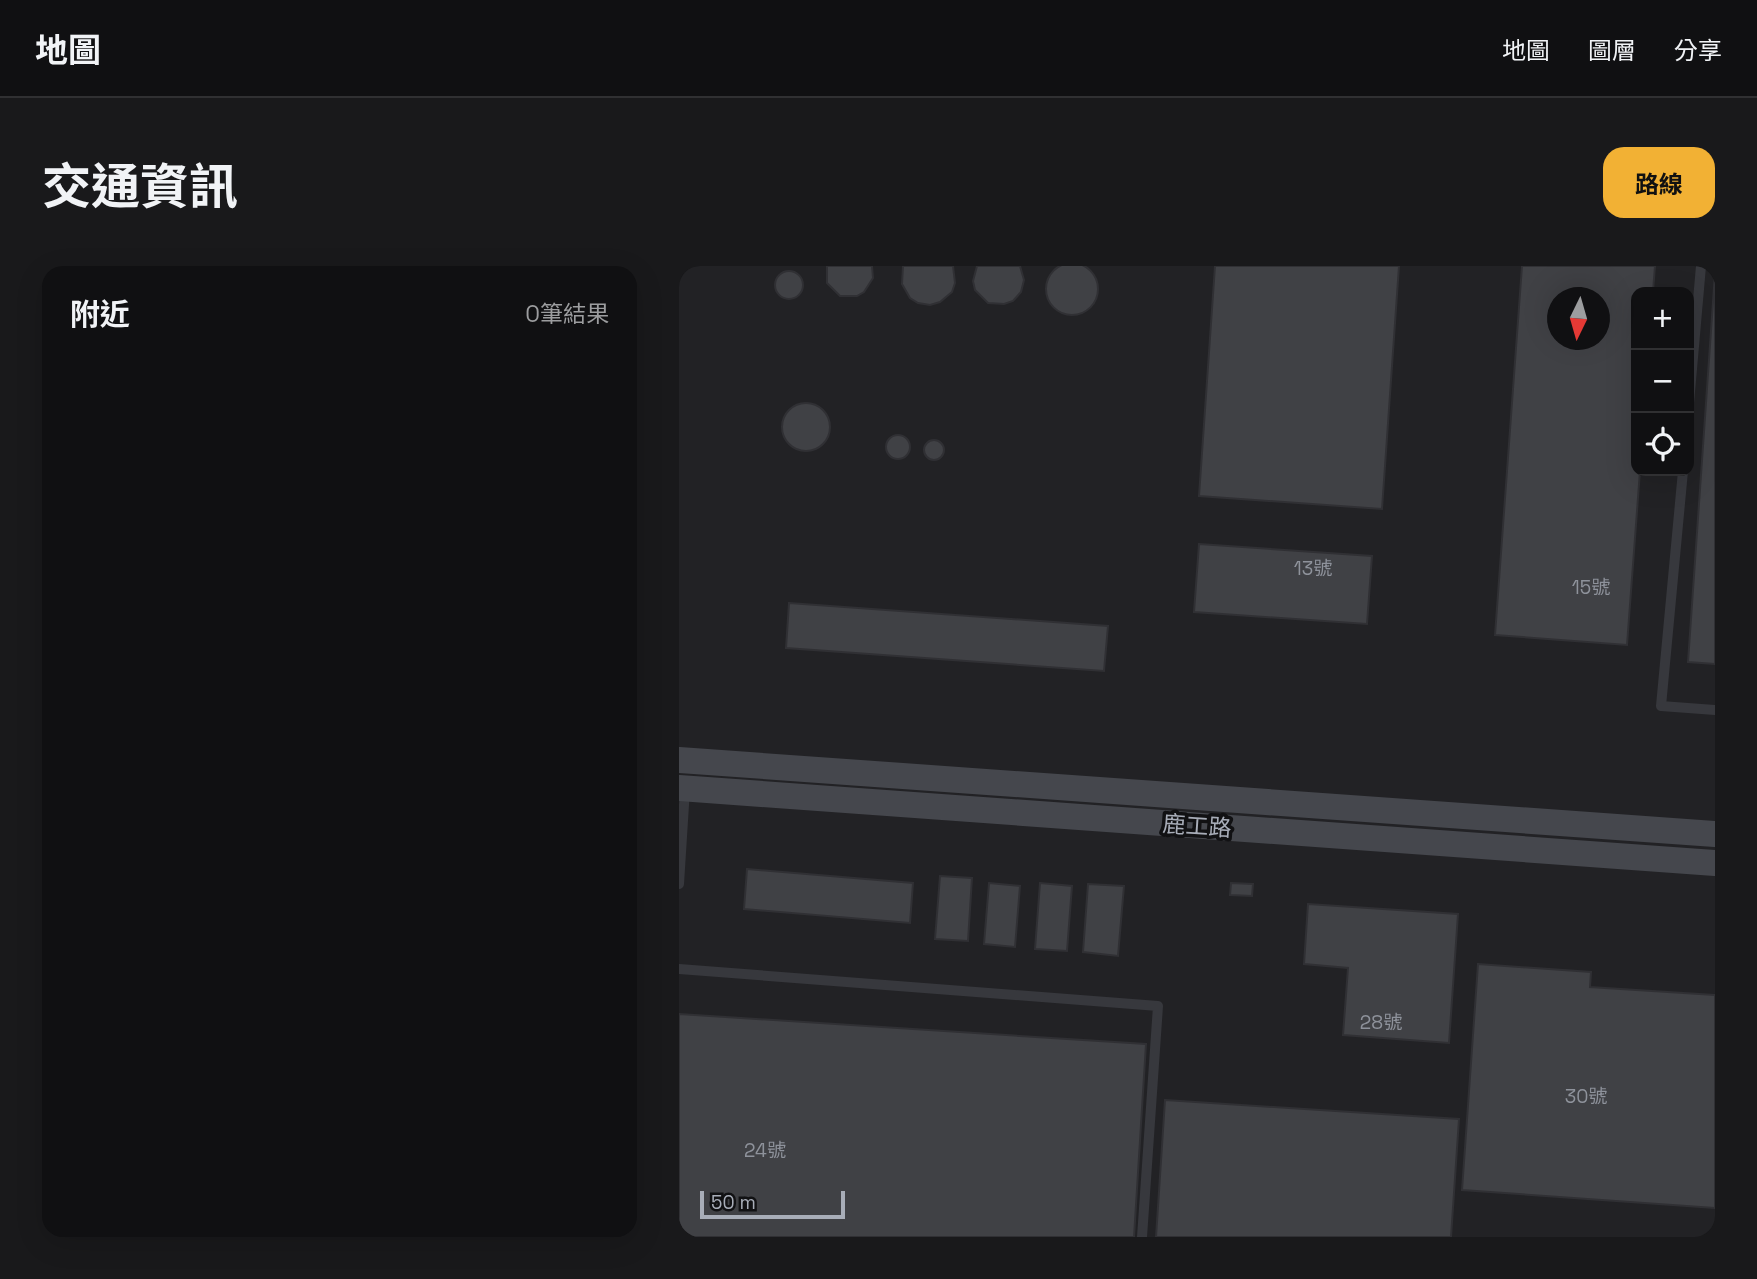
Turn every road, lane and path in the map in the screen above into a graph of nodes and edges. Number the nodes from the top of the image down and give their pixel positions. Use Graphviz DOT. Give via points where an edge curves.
graph roads {
  1 [pos="1701,266"];
  2 [pos="1694,350"];
  3 [pos="1683,476"];
  4 [pos="1715,710"];
  5 [pos="679,760"];
  6 [pos="682,789"];
  7 [pos="1715,834"];
  8 [pos="1715,863"];
  9 [pos="679,884"];
  10 [pos="679,969"];
  11 [pos="1142,1237"];
  1 -- 2 [label="lane"];
  3 -- 4 [label="lane" via="1661,706"];
  5 -- 7 [label="street, 鹿工路"];
  6 -- 8 [label="street, 鹿工路"];
  6 -- 9 [label="lane"];
  10 -- 11 [label="lane" via="1158,1006"];
}
